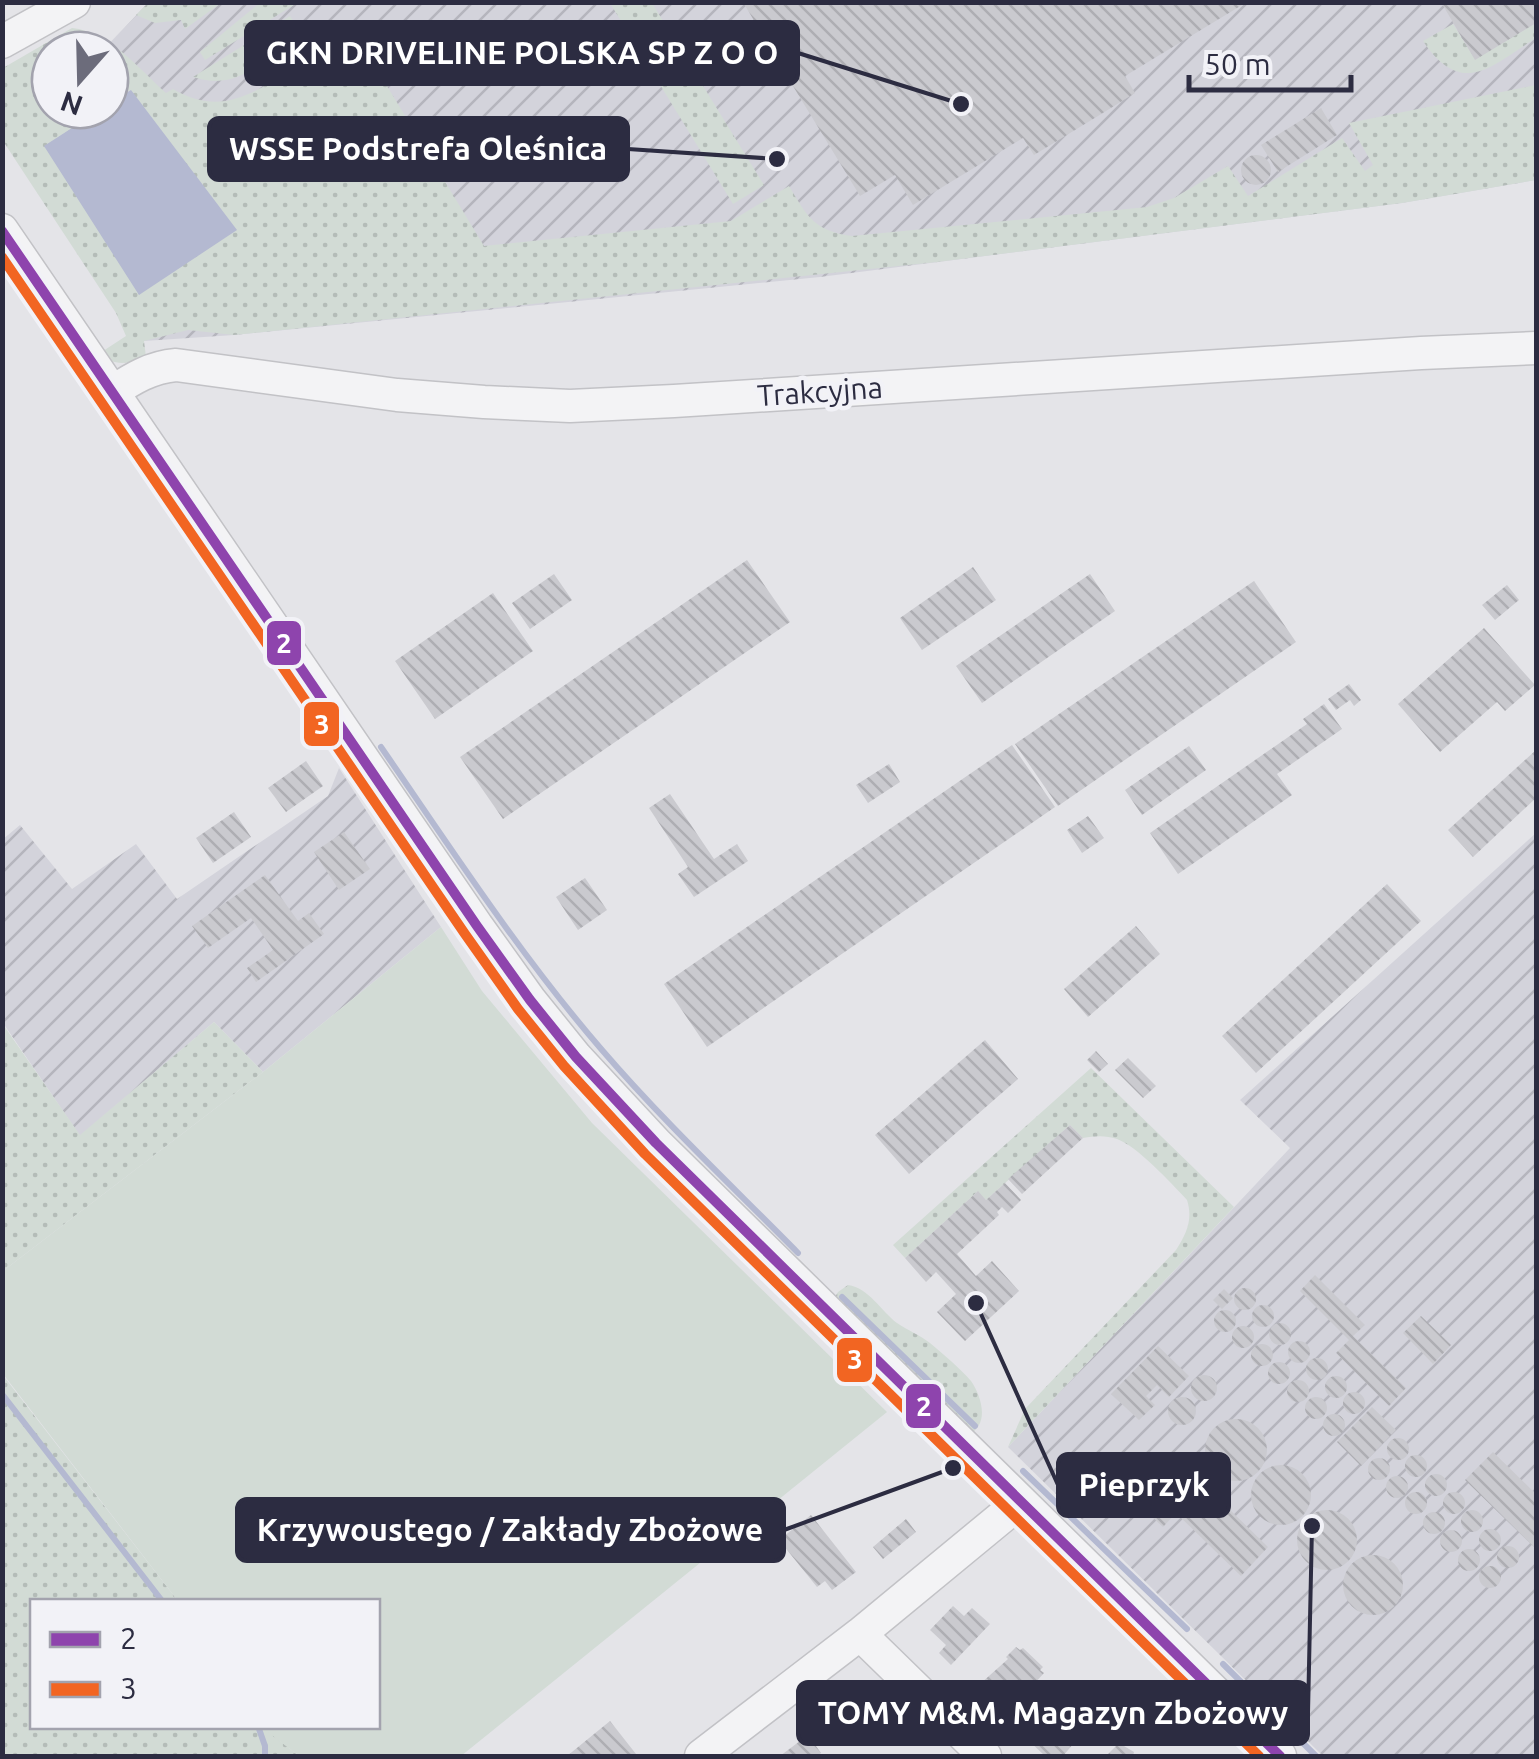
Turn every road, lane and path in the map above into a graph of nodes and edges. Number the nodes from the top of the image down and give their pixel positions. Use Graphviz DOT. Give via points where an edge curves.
graph roads {
  1 [pos="74,2"];
  2 [pos="2,42"];
  3 [pos="2,230"];
  4 [pos="1536,348"];
  5 [pos="112,392"];
  6 [pos="1020,1502"];
  7 [pos="860,1634"];
  8 [pos="701,1756"];
  9 [pos="984,1756"];
  10 [pos="1280,1756"];
  1 -- 2 [label="street"];
  3 -- 5 [label="street"];
  4 -- 5 [label="street, Trakcyjna" via="570,406 397,395 176,365 146,372"];
  5 -- 6 [label="street" via="466,911 576,1057"];
  6 -- 7 [label="street"];
  6 -- 10 [label="street"];
  7 -- 8 [label="street"];
  7 -- 9 [label="street"];
}
